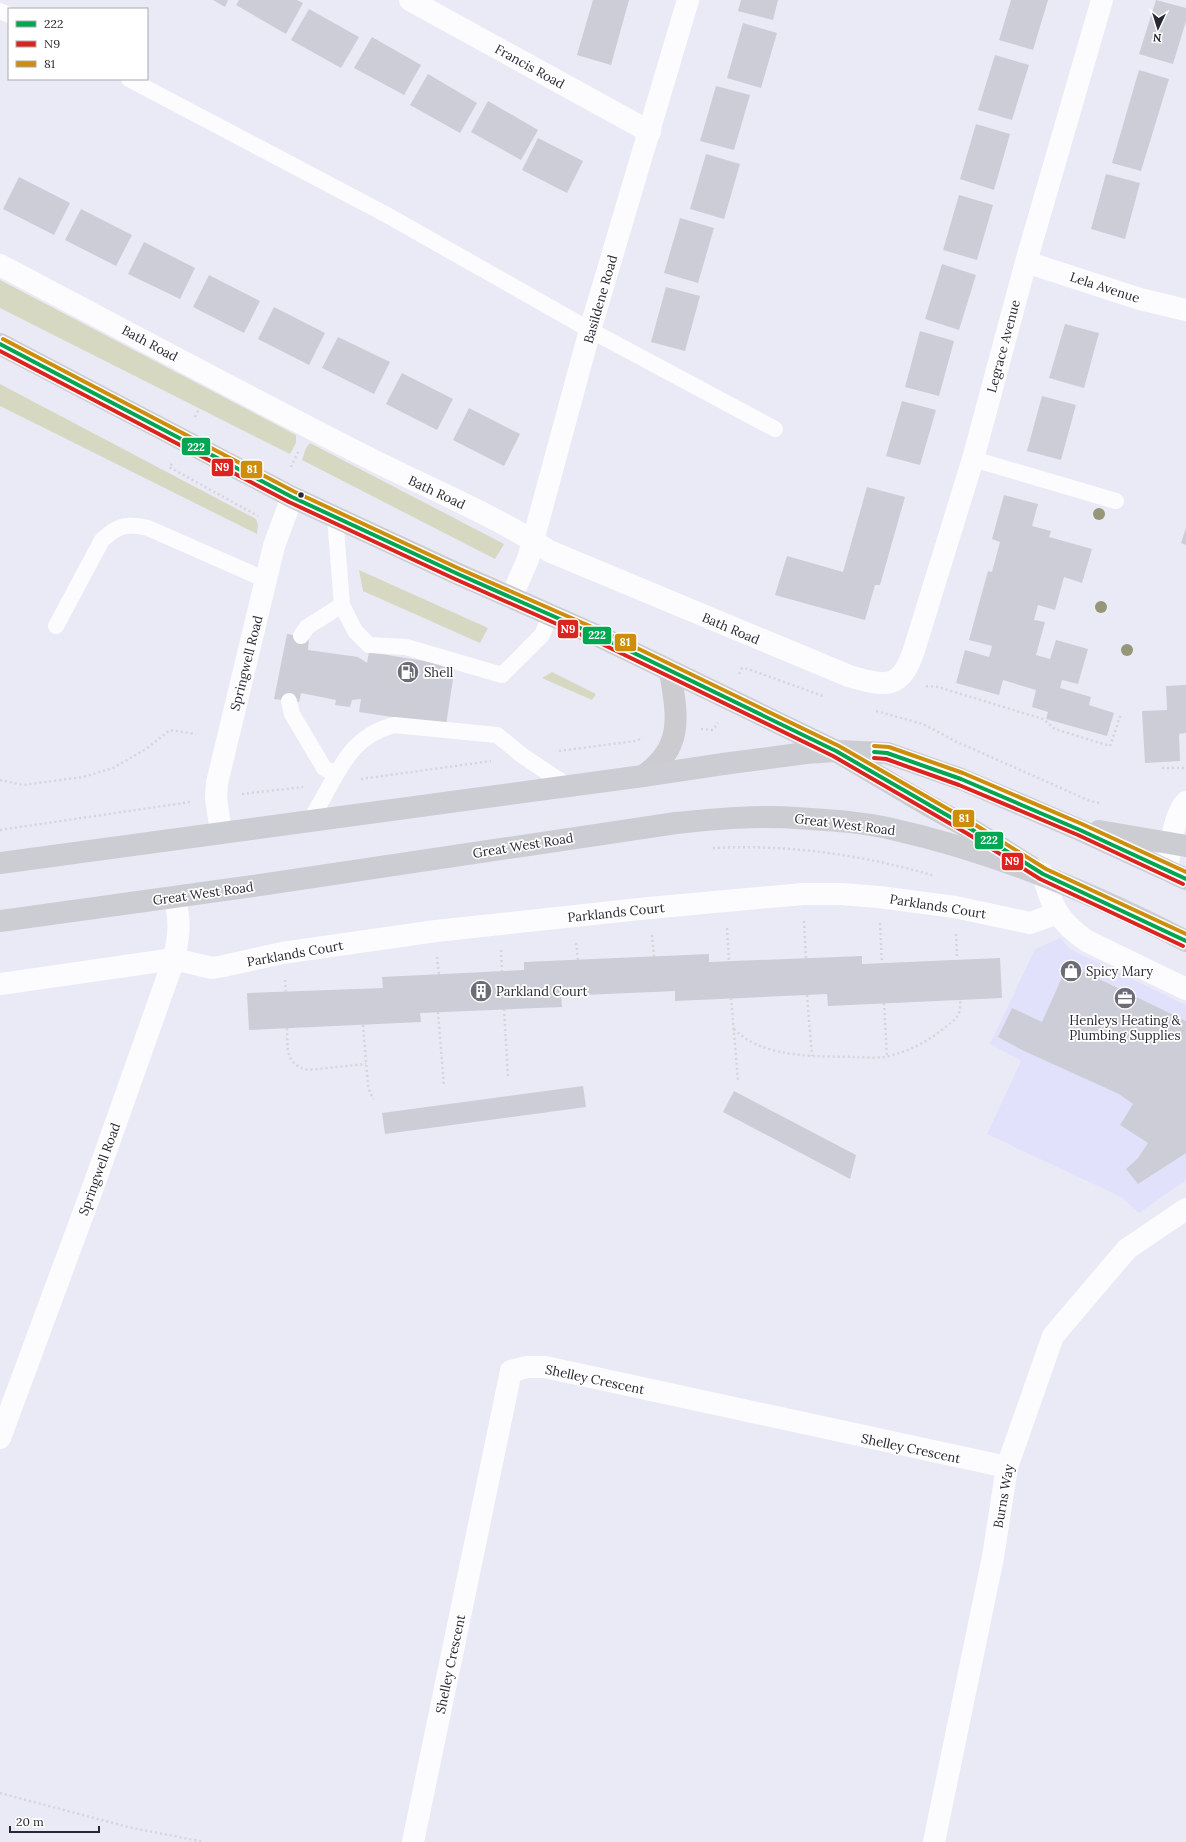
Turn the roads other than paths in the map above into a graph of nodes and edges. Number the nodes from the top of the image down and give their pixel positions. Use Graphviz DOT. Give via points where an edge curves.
graph roads {
  1 [pos="410,0"];
  2 [pos="688,0"];
  3 [pos="1102,0"];
  4 [pos="131,80"];
  5 [pos="650,132"];
  6 [pos="1026,262"];
  7 [pos="0,265"];
  8 [pos="1186,310"];
  9 [pos="590,330"];
  10 [pos="0,344"];
  11 [pos="775,429"];
  12 [pos="973,459"];
  13 [pos="286,494"];
  14 [pos="1116,501"];
  15 [pos="335,517"];
  16 [pos="533,540"];
  17 [pos="266,580"];
  18 [pos="511,598"];
  19 [pos="342,605"];
  20 [pos="550,616"];
  21 [pos="56,626"];
  22 [pos="301,636"];
  23 [pos="670,671"];
  24 [pos="890,683"];
  25 [pos="289,701"];
  26 [pos="836,751"];
  27 [pos="643,776"];
  28 [pos="333,779"];
  29 [pos="568,786"];
  30 [pos="1186,802"];
  31 [pos="309,821"];
  32 [pos="1080,830"];
  33 [pos="221,832"];
  34 [pos="1179,845"];
  35 [pos="0,863"];
  36 [pos="1043,874"];
  37 [pos="1176,875"];
  38 [pos="174,897"];
  39 [pos="1058,913"];
  40 [pos="0,920"];
  41 [pos="1186,941"];
  42 [pos="174,959"];
  43 [pos="0,984"];
  44 [pos="1186,989"];
  45 [pos="1186,1209"];
  46 [pos="1,1434"];
  47 [pos="1007,1468"];
  48 [pos="414,1842"];
  49 [pos="934,1842"];
  1 -- 5 [label="street, Francis Road"];
  2 -- 5 [label="street, Basildene Road"];
  3 -- 6 [label="street, Legrace Avenue"];
  4 -- 9 [label="lane" via="388,216"];
  5 -- 9 [label="street, Basildene Road"];
  6 -- 8 [label="street, Lela Avenue" via="1140,299"];
  6 -- 12 [label="street, Legrace Avenue"];
  7 -- 16 [label="street, Bath Road" via="307,427"];
  9 -- 11 [label="lane"];
  9 -- 16 [label="street, Basildene Road"];
  10 -- 13 [label="main road"];
  12 -- 14 [label="lane"];
  12 -- 24 [label="street, Legrace Avenue" via="910,662 901,677"];
  13 -- 15 [label="main road"];
  13 -- 17 [label="street, Springwell Road"];
  15 -- 18 [label="main road"];
  15 -- 19 [label="lane"];
  16 -- 18 [label="street, Basildene Road" via="528,559"];
  16 -- 24 [label="street, Bath Road" via="549,551 821,664 867,681"];
  17 -- 21 [label="lane" via="148,528 136,525 122,526 102,540"];
  17 -- 33 [label="street, Springwell Road" via="217,783 216,798"];
  18 -- 20 [label="main road"];
  19 -- 20 [label="lane" via="355,631 369,645 406,647 498,675 502,675 542,635"];
  19 -- 22 [label="lane" via="307,627"];
  20 -- 23 [label="main road" via="606,639"];
  23 -- 26 [label="main road"];
  23 -- 27 [label="main road" via="675,701 674,738 668,753 657,766"];
  25 -- 28 [label="lane" via="292,714"];
  26 -- 27 [label="highway"];
  26 -- 32 [label="highway" via="887,753 961,779"];
  26 -- 36 [label="main road"];
  27 -- 29 [label="highway"];
  28 -- 29 [label="lane" via="346,758 365,736 379,728 394,724 497,735"];
  28 -- 31 [label="lane"];
  29 -- 31 [label="highway"];
  30 -- 34 [label="street" via="1179,813"];
  31 -- 33 [label="highway"];
  32 -- 34 [label="highway" via="1110,832"];
  32 -- 37 [label="highway"];
  33 -- 35 [label="highway"];
  34 -- 37 [label="street"];
  36 -- 38 [label="highway, Great West Road" via="996,857 895,829 796,817 737,817 676,822"];
  36 -- 39 [label="street" via="1049,899"];
  36 -- 41 [label="highway"];
  38 -- 40 [label="highway, Great West Road"];
  38 -- 42 [label="street, Springwell Road" via="179,920 179,937"];
  39 -- 42 [label="street, Parklands Court" via="1030,923 955,907 879,897 803,894 428,932 282,953 212,968"];
  39 -- 44 [label="street" via="1065,925 1086,942"];
  42 -- 43 [label="street"];
  42 -- 46 [label="street, Springwell Road"];
  45 -- 47 [label="street, Burns Way" via="1127,1250 1053,1336"];
  47 -- 48 [label="street, Shelley Crescent" via="545,1367 527,1367 511,1372"];
  47 -- 49 [label="street, Burns Way" via="993,1557"];
}
